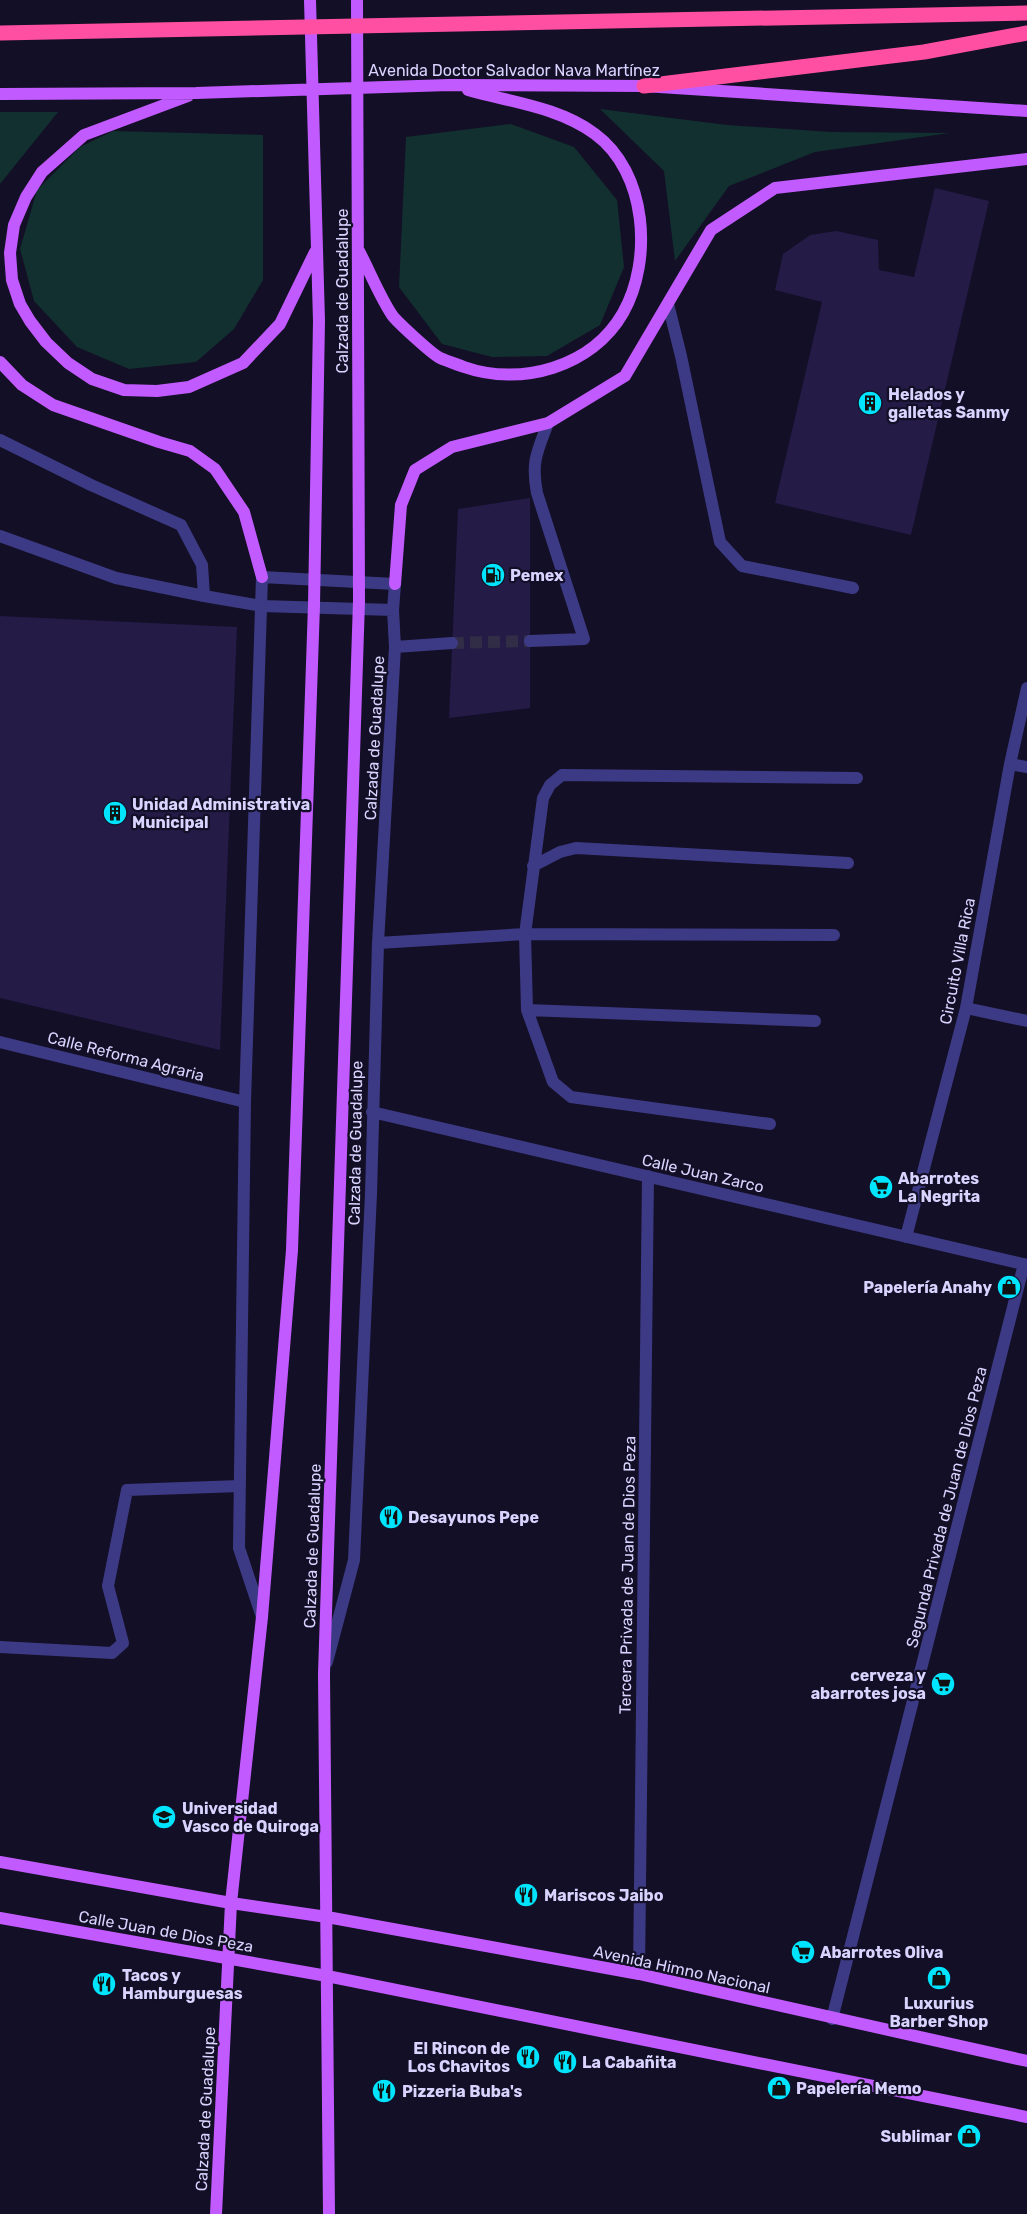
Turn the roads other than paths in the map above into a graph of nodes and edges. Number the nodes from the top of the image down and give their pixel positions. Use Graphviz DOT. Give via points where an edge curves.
graph roads {
  1 [pos="310,0"];
  2 [pos="357,0"];
  3 [pos="1027,13"];
  4 [pos="0,33"];
  5 [pos="1027,33"];
  6 [pos="449,85"];
  7 [pos="644,86"];
  8 [pos="196,93"];
  9 [pos="0,94"];
  10 [pos="1027,111"];
  11 [pos="1027,159"];
  12 [pos="316,246"];
  13 [pos="358,246"];
  14 [pos="668,304"];
  15 [pos="0,362"];
  16 [pos="548,423"];
  17 [pos="0,440"];
  18 [pos="0,536"];
  19 [pos="262,577"];
  20 [pos="395,584"];
  21 [pos="853,588"];
  22 [pos="204,596"];
  23 [pos="262,606"];
  24 [pos="394,610"];
  25 [pos="530,641"];
  26 [pos="452,643"];
  27 [pos="395,647"];
  28 [pos="1027,688"];
  29 [pos="1010,764"];
  30 [pos="1027,767"];
  31 [pos="857,778"];
  32 [pos="848,863"];
  33 [pos="533,866"];
  34 [pos="525,934"];
  35 [pos="834,935"];
  36 [pos="378,943"];
  37 [pos="966,1008"];
  38 [pos="527,1010"];
  39 [pos="815,1021"];
  40 [pos="1027,1021"];
  41 [pos="0,1042"];
  42 [pos="245,1102"];
  43 [pos="372,1112"];
  44 [pos="770,1124"];
  45 [pos="648,1176"];
  46 [pos="906,1237"];
  47 [pos="1025,1265"];
  48 [pos="240,1486"];
  49 [pos="262,1617"];
  50 [pos="0,1647"];
  51 [pos="324,1674"];
  52 [pos="0,1862"];
  53 [pos="230,1903"];
  54 [pos="327,1917"];
  55 [pos="0,1918"];
  56 [pos="227,1958"];
  57 [pos="639,1974"];
  58 [pos="327,1976"];
  59 [pos="832,2019"];
  60 [pos="1027,2061"];
  61 [pos="1027,2117"];
  62 [pos="216,2214"];
  63 [pos="329,2214"];
  1 -- 12 [label="main road, Calzada de Guadalupe"];
  2 -- 13 [label="main road, Calzada de Guadalupe"];
  3 -- 4 [label="highway"];
  5 -- 7 [label="highway" via="924,52"];
  6 -- 7 [label="main road, Avenida Doctor Salvador Nava Martínez"];
  6 -- 8 [label="main road, Avenida Doctor Salvador Nava Martínez"];
  6 -- 13 [label="main road" via="569,117 613,151 634,188 639,209 637,269 622,314 609,332 591,348 543,372 514,376 478,372 438,357 393,316"];
  7 -- 10 [label="main road, Avenida Doctor Salvador Nava Martínez"];
  8 -- 9 [label="main road, Avenida Doctor Salvador Nava Martínez"];
  8 -- 12 [label="main road" via="84,135 42,172 26,197 14,225 10,253 12,280 20,304 46,342 68,363 92,379 124,390 157,391 188,387 243,363 280,324"];
  11 -- 14 [label="main road" via="774,188 711,230"];
  12 -- 49 [label="main road, Calzada de Guadalupe" via="319,321 314,605 292,1250"];
  13 -- 51 [label="main road, Calzada de Guadalupe" via="359,601"];
  14 -- 16 [label="main road" via="625,376"];
  14 -- 21 [label="street" via="720,542 742,566"];
  15 -- 19 [label="main road" via="22,384 53,404 190,451 215,468 244,512"];
  16 -- 20 [label="main road" via="452,447 414,470 401,505"];
  16 -- 25 [label="street" via="533,474 584,639"];
  17 -- 22 [label="street" via="91,486 180,525 202,565"];
  18 -- 22 [label="street" via="116,578"];
  19 -- 20 [label="street"];
  19 -- 23 [label="street, Calzada de Guadalupe"];
  20 -- 24 [label="street, Calzada de Guadalupe"];
  22 -- 23 [label="street"];
  23 -- 24 [label="street"];
  23 -- 42 [label="street, Calzada de Guadalupe"];
  24 -- 27 [label="street, Calzada de Guadalupe"];
  26 -- 27 [label="street"];
  27 -- 36 [label="street, Calzada de Guadalupe"];
  28 -- 29 [label="street, Circuito Villa Rica"];
  29 -- 30 [label="street"];
  29 -- 37 [label="street, Circuito Villa Rica"];
  31 -- 33 [label="street" via="562,775 550,785 543,798"];
  32 -- 33 [label="street" via="576,848"];
  33 -- 34 [label="street"];
  34 -- 35 [label="street"];
  34 -- 36 [label="street"];
  34 -- 38 [label="street"];
  36 -- 43 [label="street, Calzada de Guadalupe"];
  37 -- 40 [label="street"];
  37 -- 46 [label="street, Circuito Villa Rica"];
  38 -- 39 [label="street"];
  38 -- 44 [label="street" via="553,1082 571,1097"];
  41 -- 42 [label="street, Calle Reforma Agraria"];
  42 -- 48 [label="street, Calzada de Guadalupe"];
  43 -- 45 [label="street, Calle Juan Zarco"];
  43 -- 51 [label="street, Calzada de Guadalupe" via="354,1560"];
  45 -- 46 [label="street, Calle Juan Zarco"];
  45 -- 57 [label="street, Tercera Privada de Juan de Dios Peza"];
  46 -- 47 [label="street, Calle Juan Zarco"];
  47 -- 59 [label="street, Segunda Privada de Juan de Dios Peza"];
  48 -- 49 [label="street, Calzada de Guadalupe" via="239,1548"];
  48 -- 50 [label="street" via="127,1490 108,1586 123,1643 112,1653"];
  49 -- 53 [label="main road, Calzada de Guadalupe"];
  51 -- 54 [label="main road, Calzada de Guadalupe"];
  52 -- 53 [label="main road"];
  53 -- 54 [label="main road"];
  53 -- 56 [label="main road, Calzada de Guadalupe"];
  54 -- 57 [label="main road, Avenida Himno Nacional"];
  54 -- 58 [label="main road, Calzada de Guadalupe"];
  55 -- 56 [label="main road, Calle Juan de Dios Peza"];
  56 -- 58 [label="main road, Calle Juan de Dios Peza"];
  56 -- 62 [label="main road, Calzada de Guadalupe"];
  57 -- 59 [label="main road, Avenida Himno Nacional"];
  58 -- 61 [label="main road"];
  58 -- 63 [label="main road, Calzada de Guadalupe"];
  59 -- 60 [label="main road, Avenida Himno Nacional"];
}
